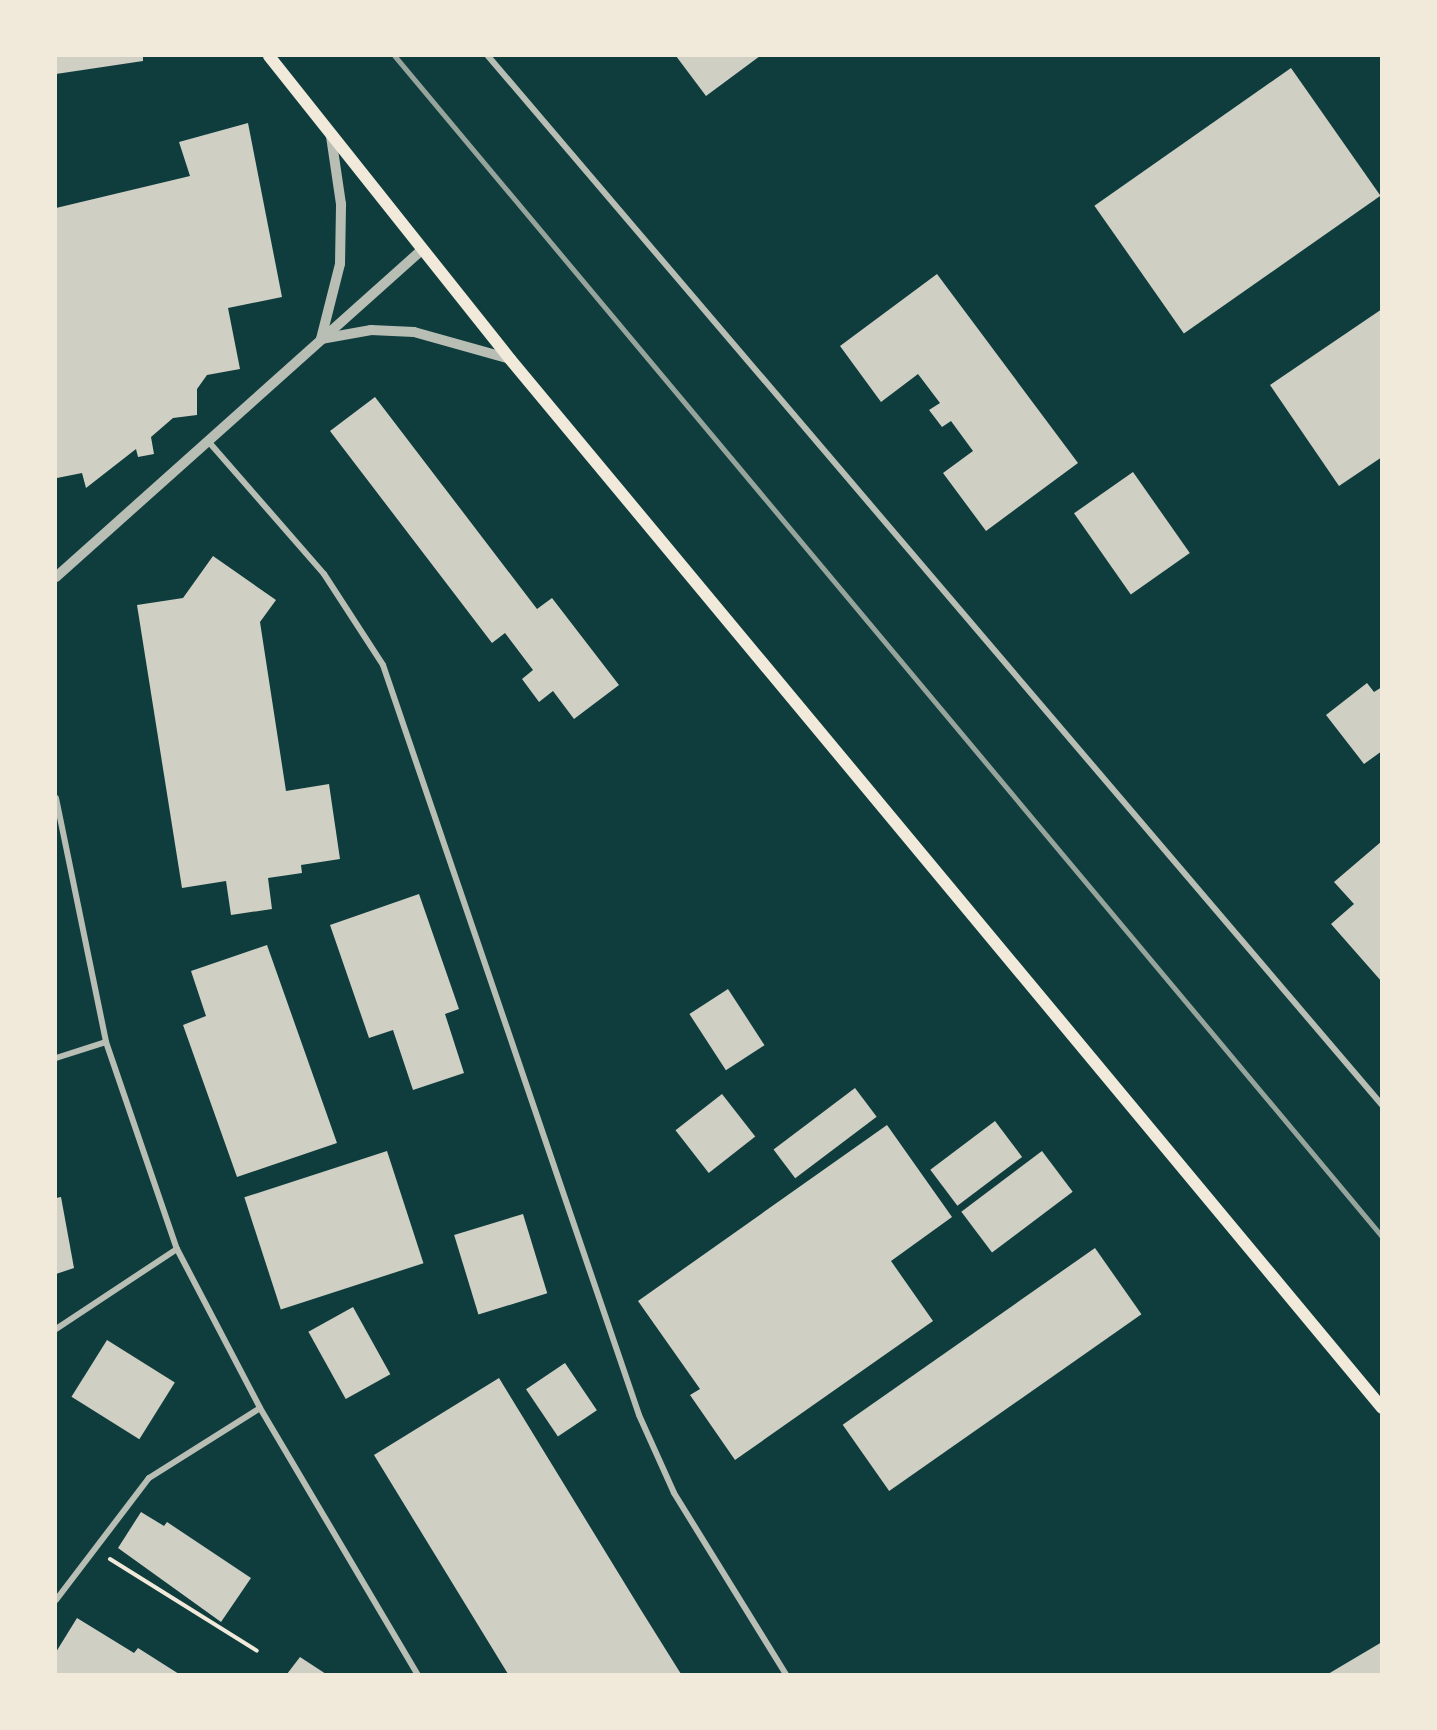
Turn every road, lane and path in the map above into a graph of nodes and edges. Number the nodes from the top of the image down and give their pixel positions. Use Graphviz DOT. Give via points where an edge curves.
graph roads {
  1 [pos="268,56"];
  2 [pos="488,56"];
  3 [pos="331,136"];
  4 [pos="422,251"];
  5 [pos="321,339"];
  6 [pos="510,359"];
  7 [pos="208,441"];
  8 [pos="56,577"];
  9 [pos="56,798"];
  10 [pos="106,1041"];
  11 [pos="56,1058"];
  12 [pos="1382,1105"];
  13 [pos="177,1249"];
  14 [pos="56,1329"];
  15 [pos="260,1408"];
  16 [pos="1382,1408"];
  17 [pos="92,1548"];
  18 [pos="56,1600"];
  19 [pos="257,1651"];
  20 [pos="417,1674"];
  21 [pos="786,1674"];
  1 -- 3 [label="main road"];
  2 -- 12 [label="street"];
  3 -- 4 [label="main road"];
  3 -- 5 [label="street" via="341,204 340,264"];
  4 -- 5 [label="street"];
  4 -- 6 [label="main road"];
  5 -- 6 [label="street" via="371,330 414,332"];
  5 -- 7 [label="street"];
  6 -- 16 [label="main road"];
  7 -- 8 [label="street"];
  7 -- 21 [label="street" via="324,574 383,666 639,1415 674,1493"];
  9 -- 10 [label="street"];
  10 -- 11 [label="street"];
  10 -- 13 [label="street"];
  13 -- 14 [label="street"];
  13 -- 15 [label="street"];
  15 -- 17 [label="street" via="149,1478"];
  15 -- 20 [label="street"];
  17 -- 18 [label="street"];
  17 -- 19 [label="path"];
}
